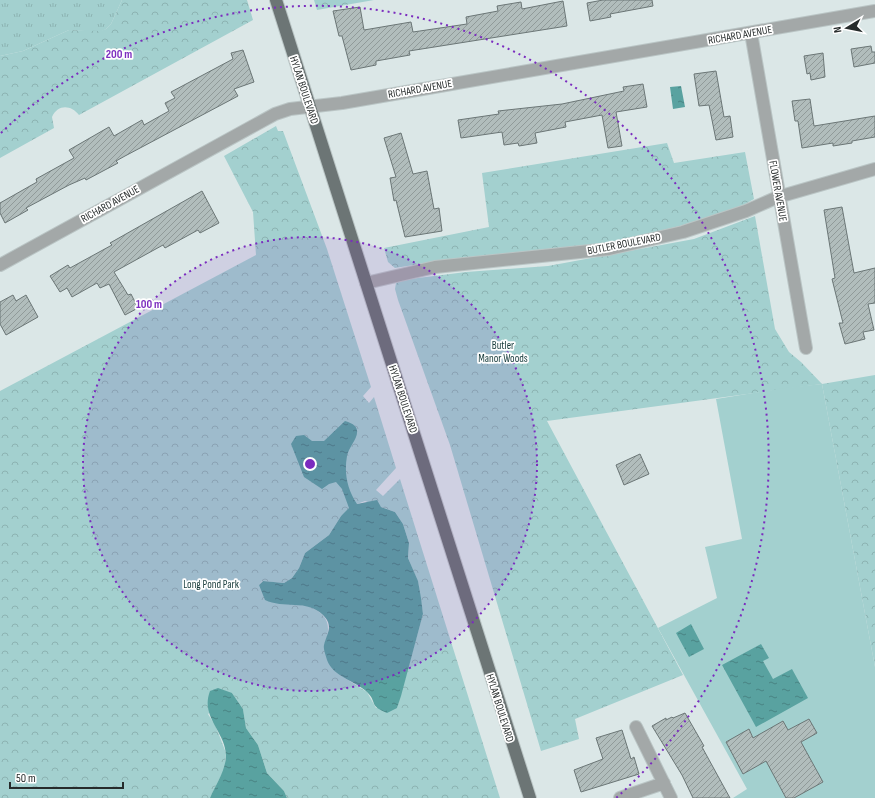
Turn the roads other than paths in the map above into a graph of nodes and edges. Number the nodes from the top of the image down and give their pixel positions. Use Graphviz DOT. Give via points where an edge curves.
graph roads {
  1 [pos="276,0"];
  2 [pos="875,11"];
  3 [pos="751,33"];
  4 [pos="310,106"];
  5 [pos="875,169"];
  6 [pos="778,197"];
  7 [pos="0,265"];
  8 [pos="366,283"];
  9 [pos="806,348"];
  10 [pos="636,727"];
  11 [pos="664,783"];
  12 [pos="530,798"];
  13 [pos="620,798"];
  14 [pos="671,798"];
  1 -- 4 [label="main road, HYLAN BOULEVARD"];
  2 -- 3 [label="street, RICHARD AVENUE"];
  3 -- 4 [label="street, RICHARD AVENUE"];
  3 -- 6 [label="street, FLOWER AVENUE"];
  4 -- 7 [label="street, RICHARD AVENUE" via="275,114"];
  4 -- 8 [label="main road, HYLAN BOULEVARD"];
  5 -- 6 [label="street, BUTLER BOULEVARD"];
  6 -- 8 [label="street, BUTLER BOULEVARD" via="746,211 683,232 609,249 435,267"];
  6 -- 9 [label="street, FLOWER AVENUE"];
  8 -- 12 [label="main road, HYLAN BOULEVARD"];
  10 -- 11 [label="street"];
  11 -- 13 [label="street"];
  11 -- 14 [label="street"];
}
